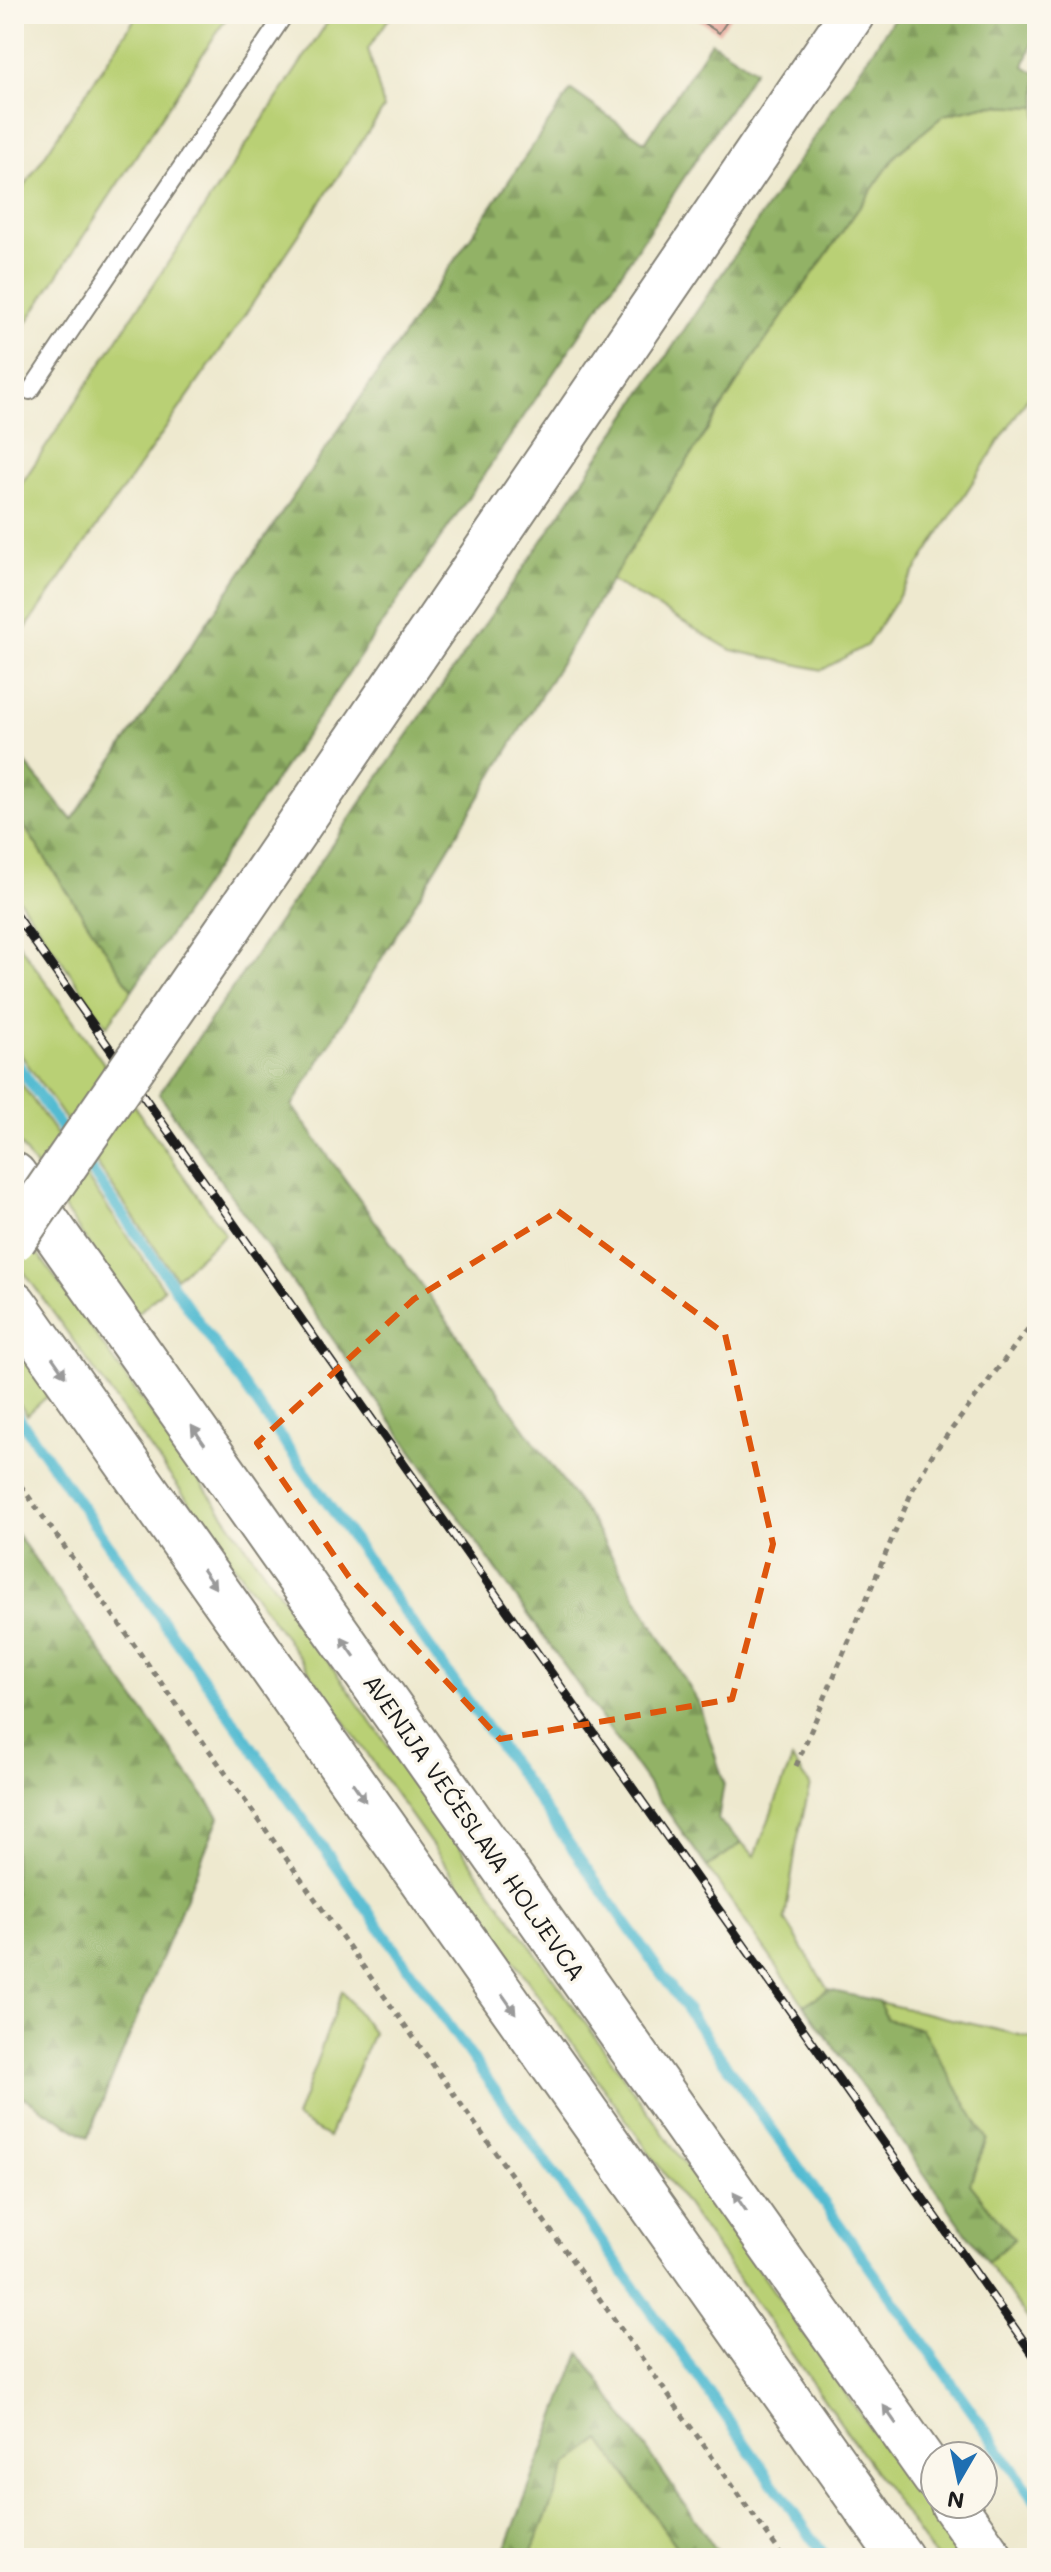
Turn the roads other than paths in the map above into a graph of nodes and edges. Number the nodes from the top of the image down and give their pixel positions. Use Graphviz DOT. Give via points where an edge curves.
graph roads {
  1 [pos="285,14"];
  2 [pos="852,14"];
  3 [pos="30,391"];
  4 [pos="14,1175"];
  5 [pos="14,1239"];
  6 [pos="14,1303"];
  7 [pos="919,2455"];
  8 [pos="964,2520"];
  9 [pos="901,2558"];
  10 [pos="991,2558"];
  1 -- 3 [label="lane"];
  2 -- 5 [label="main road, bridge"];
  7 -- 4 [label="main road, AVENIJA VEĆESLAVA HOLJEVCA, one-way"];
  6 -- 9 [label="main road, one-way"];
  8 -- 10 [label="main road"];
}
